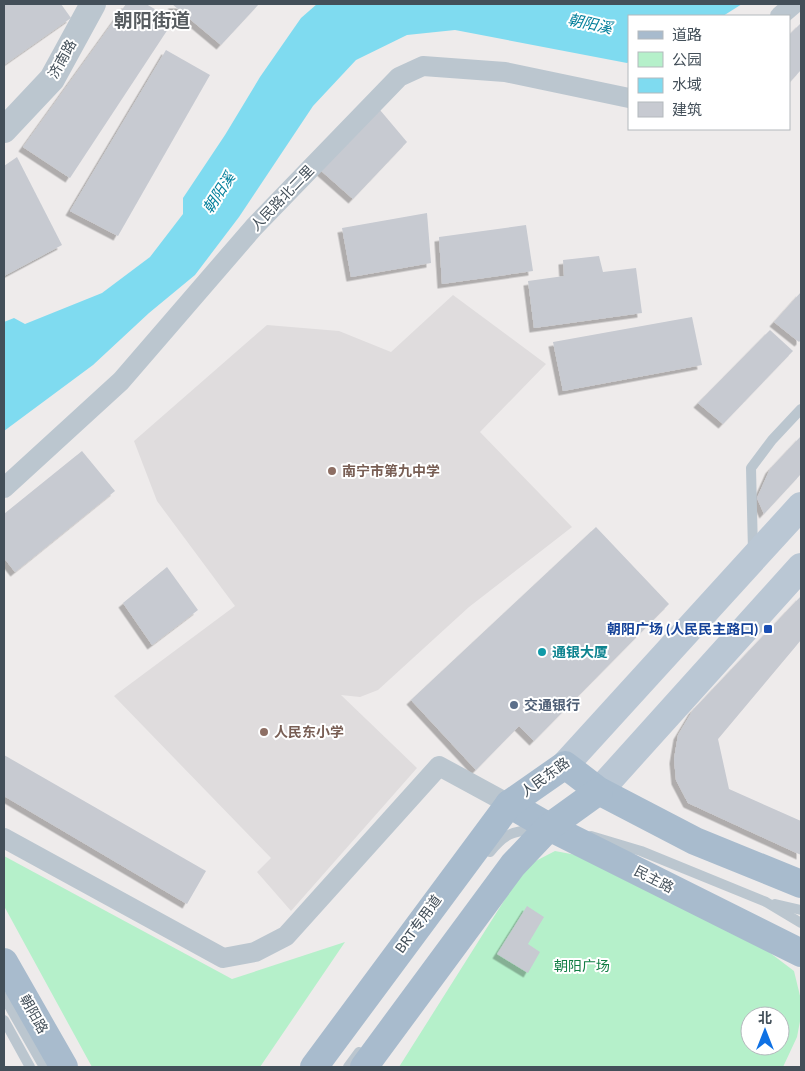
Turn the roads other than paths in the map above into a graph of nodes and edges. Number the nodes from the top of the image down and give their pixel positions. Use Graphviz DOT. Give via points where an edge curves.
graph roads {
  1 [pos="794,4"];
  2 [pos="88,6"];
  3 [pos="781,15"];
  4 [pos="628,98"];
  5 [pos="4,130"];
  6 [pos="801,409"];
  7 [pos="4,488"];
  8 [pos="801,506"];
  9 [pos="753,559"];
  10 [pos="801,567"];
  11 [pos="565,766"];
  12 [pos="598,791"];
  13 [pos="509,804"];
  14 [pos="549,827"];
  15 [pos="4,838"];
  16 [pos="484,858"];
  17 [pos="503,860"];
  18 [pos="675,878"];
  19 [pos="801,884"];
  20 [pos="766,902"];
  21 [pos="801,910"];
  22 [pos="801,923"];
  23 [pos="801,953"];
  24 [pos="4,962"];
  25 [pos="4,997"];
  26 [pos="4,1020"];
  27 [pos="364,1056"];
  28 [pos="30,1067"];
  29 [pos="44,1067"];
  30 [pos="64,1067"];
  31 [pos="314,1067"];
  32 [pos="348,1067"];
  1 -- 3 [label="street"];
  2 -- 5 [label="street, 济南路" via="52,79"];
  4 -- 7 [label="street, 人民路北二里" via="505,72 423,66 399,77 254,227 121,381"];
  6 -- 9 [label="lane" via="750,468"];
  8 -- 9 [label="main road, 人民东路"];
  9 -- 11 [label="main road, 人民东路"];
  10 -- 12 [label="main road"];
  11 -- 12 [label="main road"];
  11 -- 13 [label="main road, 人民东路"];
  12 -- 14 [label="main road"];
  12 -- 19 [label="main road" via="695,841"];
  13 -- 14 [label="main road, 民主路"];
  13 -- 15 [label="street" via="439,766 286,936 255,952 223,958"];
  13 -- 31 [label="main road, 人民东路"];
  14 -- 16 [label="lane" via="501,838"];
  14 -- 17 [label="lane" via="520,843"];
  14 -- 18 [label="lane" via="614,850"];
  14 -- 20 [label="lane" via="641,850"];
  14 -- 23 [label="main road, 民主路"];
  14 -- 27 [label="main road" via="513,865"];
  20 -- 21 [label="lane"];
  20 -- 22 [label="lane"];
  24 -- 30 [label="main road, 朝阳路"];
  25 -- 29 [label="lane"];
  26 -- 28 [label="lane"];
  27 -- 32 [label="lane"];
}
